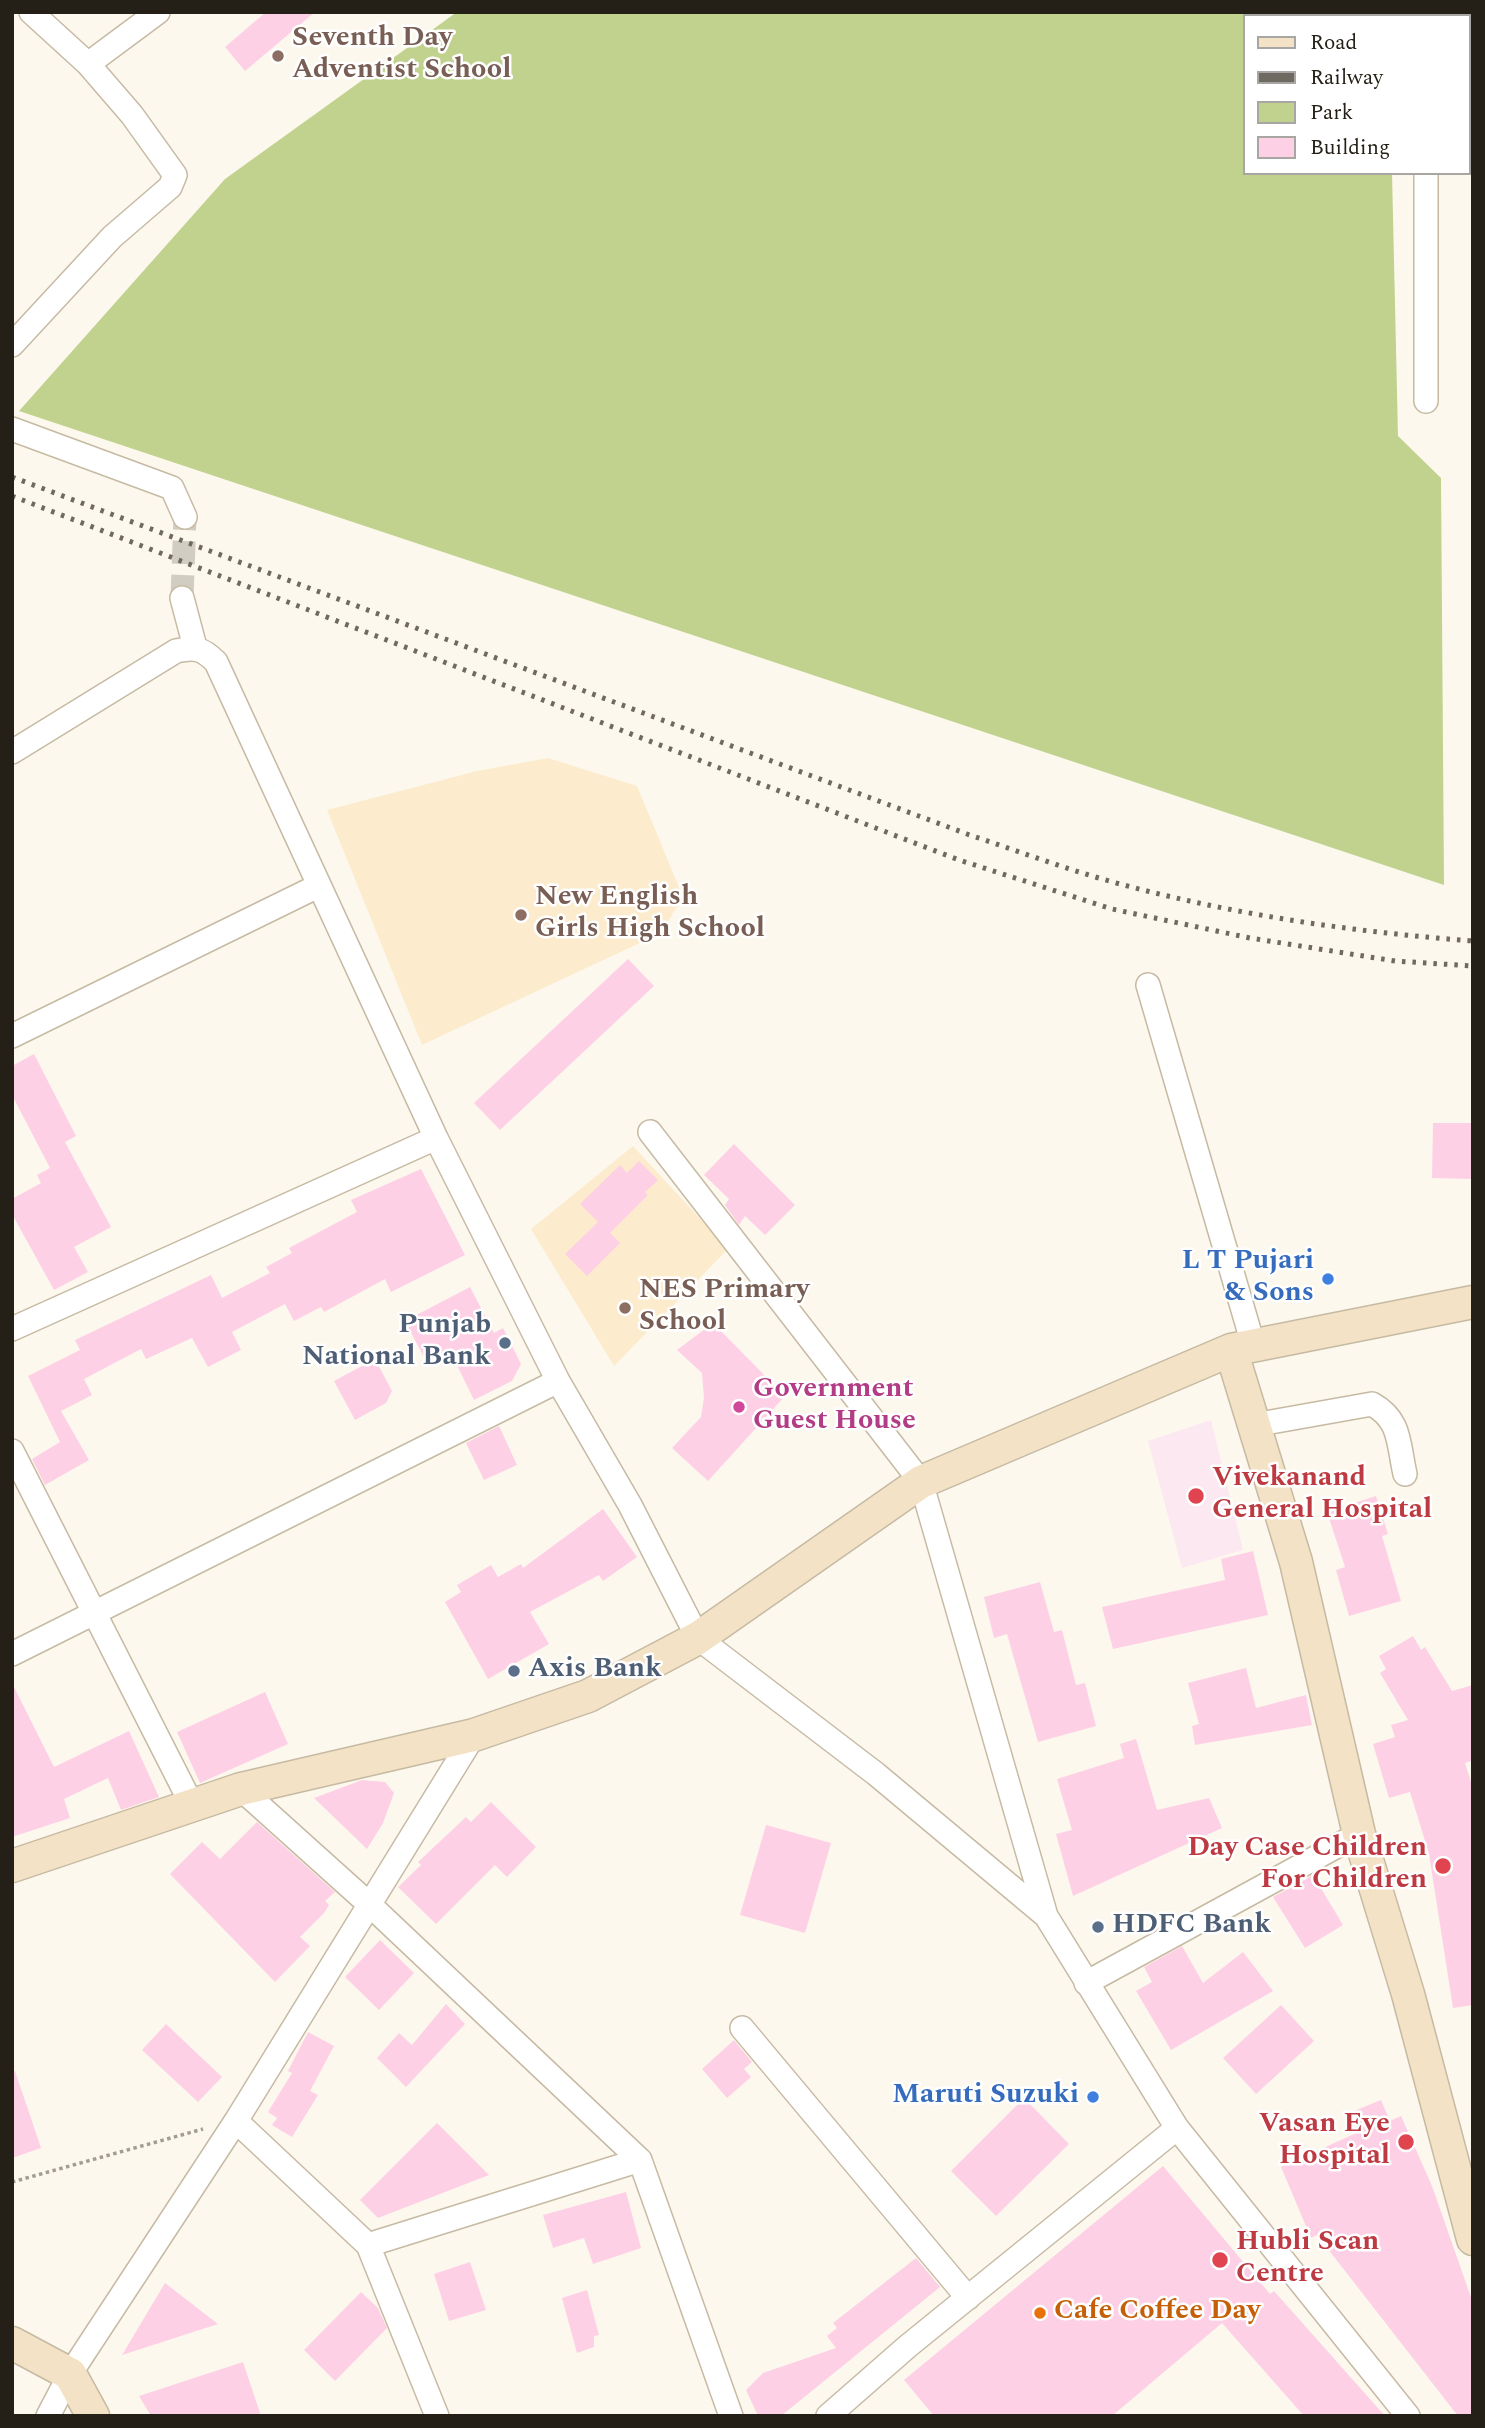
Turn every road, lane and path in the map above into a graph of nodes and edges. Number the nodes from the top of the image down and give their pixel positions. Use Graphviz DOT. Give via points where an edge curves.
graph roads {
  1 [pos="31,12"];
  2 [pos="158,12"];
  3 [pos="88,64"];
  4 [pos="1426,175"];
  5 [pos="12,345"];
  6 [pos="1426,401"];
  7 [pos="12,429"];
  8 [pos="185,517"];
  9 [pos="182,598"];
  10 [pos="195,647"];
  11 [pos="12,752"];
  12 [pos="318,886"];
  13 [pos="1148,985"];
  14 [pos="12,1036"];
  15 [pos="650,1132"];
  16 [pos="436,1138"];
  17 [pos="1473,1302"];
  18 [pos="12,1329"];
  19 [pos="1242,1347"];
  20 [pos="558,1381"];
  21 [pos="1254,1425"];
  22 [pos="12,1451"];
  23 [pos="1405,1474"];
  24 [pos="922,1482"];
  25 [pos="95,1614"];
  26 [pos="698,1638"];
  27 [pos="12,1654"];
  28 [pos="474,1735"];
  29 [pos="241,1789"];
  30 [pos="193,1807"];
  31 [pos="1359,1835"];
  32 [pos="12,1866"];
  33 [pos="370,1905"];
  34 [pos="1046,1916"];
  35 [pos="1086,1983"];
  36 [pos="742,2028"];
  37 [pos="236,2121"];
  38 [pos="1177,2128"];
  39 [pos="639,2160"];
  40 [pos="12,2182"];
  41 [pos="1473,2239"];
  42 [pos="368,2245"];
  43 [pos="968,2298"];
  44 [pos="12,2343"];
  45 [pos="70,2374"];
  46 [pos="48,2416"];
  47 [pos="93,2416"];
  48 [pos="437,2416"];
  49 [pos="731,2416"];
  50 [pos="828,2416"];
  51 [pos="1408,2416"];
  1 -- 3 [label="street"];
  2 -- 3 [label="street"];
  3 -- 5 [label="street" via="175,176 170,187 112,237"];
  4 -- 6 [label="street"];
  7 -- 8 [label="street" via="172,488"];
  9 -- 10 [label="street"];
  10 -- 11 [label="street" via="176,651"];
  10 -- 12 [label="street" via="216,662"];
  12 -- 14 [label="street"];
  12 -- 16 [label="street"];
  13 -- 19 [label="street"];
  15 -- 24 [label="street"];
  16 -- 18 [label="street"];
  16 -- 20 [label="street"];
  17 -- 19 [label="street"];
  19 -- 21 [label="street"];
  19 -- 24 [label="street"];
  20 -- 25 [label="street"];
  20 -- 26 [label="street" via="630,1505"];
  21 -- 23 [label="street" via="1372,1404 1394,1424"];
  21 -- 31 [label="street" via="1296,1562"];
  22 -- 25 [label="street"];
  24 -- 26 [label="street"];
  24 -- 34 [label="street"];
  25 -- 27 [label="street"];
  25 -- 30 [label="street"];
  26 -- 28 [label="street" via="588,1696"];
  26 -- 34 [label="street" via="876,1774"];
  28 -- 29 [label="street"];
  28 -- 33 [label="street"];
  29 -- 30 [label="street"];
  29 -- 33 [label="street"];
  30 -- 32 [label="street"];
  31 -- 35 [label="street"];
  31 -- 41 [label="street" via="1408,1994"];
  33 -- 37 [label="street"];
  33 -- 39 [label="street"];
  34 -- 35 [label="street"];
  35 -- 38 [label="street"];
  36 -- 43 [label="street"];
  37 -- 40 [label="path"];
  37 -- 42 [label="street"];
  37 -- 45 [label="street"];
  38 -- 43 [label="street"];
  38 -- 51 [label="street"];
  39 -- 42 [label="street"];
  39 -- 49 [label="street"];
  42 -- 48 [label="street"];
  43 -- 50 [label="street"];
  44 -- 45 [label="street"];
  45 -- 46 [label="street"];
  45 -- 47 [label="street"];
}
